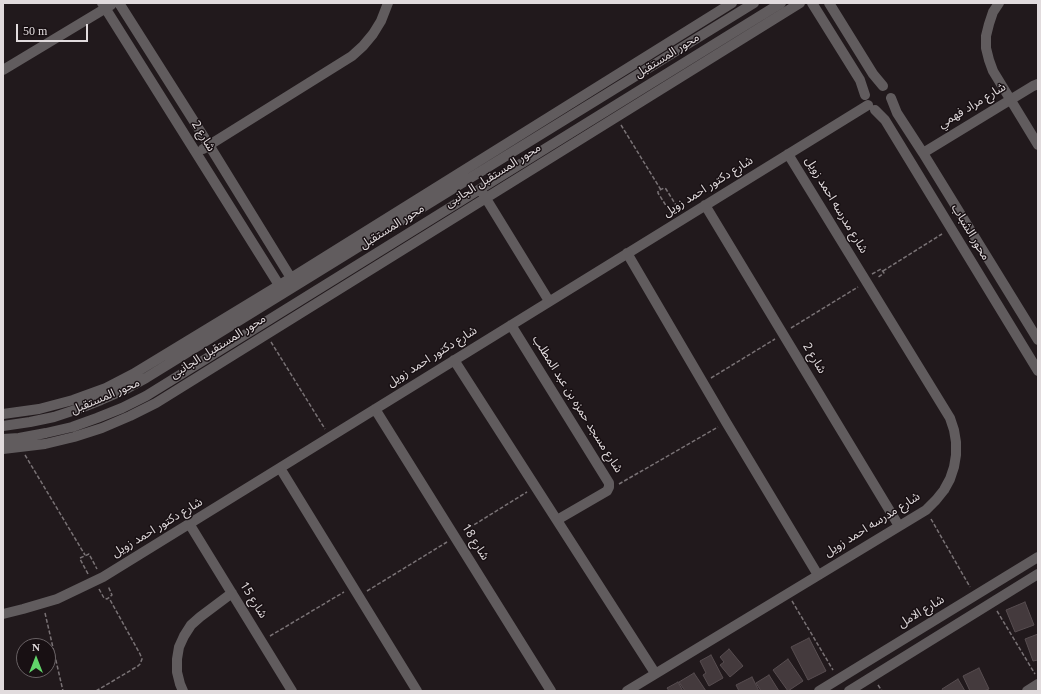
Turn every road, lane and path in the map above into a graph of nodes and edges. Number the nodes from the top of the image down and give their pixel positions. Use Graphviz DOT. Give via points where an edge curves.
graph roads {
  1 [pos="119,3"];
  2 [pos="388,3"];
  3 [pos="732,3"];
  4 [pos="754,3"];
  5 [pos="781,3"];
  6 [pos="800,3"];
  7 [pos="812,3"];
  8 [pos="829,3"];
  9 [pos="999,3"];
  10 [pos="107,5"];
  11 [pos="4,67"];
  12 [pos="1038,84"];
  13 [pos="883,86"];
  14 [pos="891,98"];
  15 [pos="1010,100"];
  16 [pos="870,103"];
  17 [pos="616,117"];
  18 [pos="209,145"];
  19 [pos="1038,145"];
  20 [pos="196,153"];
  21 [pos="923,153"];
  22 [pos="788,154"];
  23 [pos="473,177"];
  24 [pos="480,189"];
  25 [pos="661,190"];
  26 [pos="486,198"];
  27 [pos="705,205"];
  28 [pos="680,220"];
  29 [pos="951,229"];
  30 [pos="627,253"];
  31 [pos="883,271"];
  32 [pos="291,278"];
  33 [pos="279,285"];
  34 [pos="549,301"];
  35 [pos="511,325"];
  36 [pos="266,334"];
  37 [pos="1038,340"];
  38 [pos="454,360"];
  39 [pos="1038,371"];
  40 [pos="375,409"];
  41 [pos="3,414"];
  42 [pos="726,422"];
  43 [pos="3,426"];
  44 [pos="330,437"];
  45 [pos="3,439"];
  46 [pos="21,448"];
  47 [pos="3,449"];
  48 [pos="280,468"];
  49 [pos="609,485"];
  50 [pos="926,510"];
  51 [pos="557,520"];
  52 [pos="190,525"];
  53 [pos="899,526"];
  54 [pos="85,555"];
  55 [pos="1038,557"];
  56 [pos="1038,574"];
  57 [pos="818,575"];
  58 [pos="98,580"];
  59 [pos="352,586"];
  60 [pos="232,593"];
  61 [pos="788,593"];
  62 [pos="975,596"];
  63 [pos="109,598"];
  64 [pos="992,602"];
  65 [pos="42,604"];
  66 [pos="3,614"];
  67 [pos="261,641"];
  68 [pos="655,673"];
  69 [pos="838,679"];
  70 [pos="1038,679"];
  71 [pos="1038,684"];
  72 [pos="63,691"];
  73 [pos="96,691"];
  74 [pos="183,691"];
  75 [pos="292,691"];
  76 [pos="417,691"];
  77 [pos="551,691"];
  78 [pos="627,691"];
  79 [pos="819,691"];
  80 [pos="849,691"];
  81 [pos="1027,691"];
  1 -- 18 [label="street, شارع 2"];
  2 -- 18 [label="street" via="373,34 352,56"];
  3 -- 32 [label="street, محور المستقبل الجانبى"];
  4 -- 23 [label="street, محور المستقبل"];
  5 -- 24 [label="street, محور المستقبل"];
  6 -- 17 [label="street, محور المستقبل الجانبى"];
  7 -- 16 [label="street, محور الشباب" via="860,80"];
  8 -- 13 [label="street"];
  9 -- 15 [label="street" via="988,24 986,48 993,71"];
  10 -- 11 [label="street"];
  10 -- 20 [label="street, شارع 2"];
  12 -- 15 [label="street, شارع مراد فهمي"];
  13 -- 14 [label="street" via="890,92"];
  13 -- 16 [label="street" via="871,87 866,92"];
  14 -- 16 [label="street" via="882,110"];
  14 -- 21 [label="street, محور الشباب" via="897,113"];
  15 -- 19 [label="street"];
  15 -- 21 [label="street, شارع مراد فهمي"];
  16 -- 22 [label="street, شارع دكتور احمد زويل"];
  16 -- 29 [label="street, محور الشباب" via="885,120"];
  17 -- 25 [label="path"];
  17 -- 26 [label="street, محور المستقبل الجانبى"];
  18 -- 20 [label="street"];
  18 -- 32 [label="street, شارع 2"];
  20 -- 33 [label="street, شارع 2"];
  21 -- 37 [label="street, محور الشباب"];
  22 -- 27 [label="street, شارع دكتور احمد زويل"];
  22 -- 50 [label="street, شارع مدرسه احمد زويل" via="950,418 956,442 954,467 944,490"];
  23 -- 24 [label="street"];
  23 -- 43 [label="street, محور المستقبل" via="124,390 54,417"];
  24 -- 26 [label="street"];
  24 -- 45 [label="street, محور المستقبل" via="146,396 72,427"];
  25 -- 28 [label="path" via="658,193"];
  25 -- 28 [label="path" via="666,189"];
  26 -- 34 [label="street"];
  26 -- 36 [label="street, محور المستقبل الجانبى"];
  27 -- 28 [label="street, شارع دكتور احمد زويل"];
  27 -- 53 [label="street, شارع 2"];
  28 -- 30 [label="street, شارع دكتور احمد زويل"];
  29 -- 31 [label="path"];
  29 -- 39 [label="street, محور الشباب"];
  30 -- 34 [label="street, شارع دكتور احمد زويل"];
  30 -- 42 [label="street"];
  32 -- 33 [label="street, محور المستقبل الجانبى"];
  33 -- 41 [label="street, محور المستقبل الجانبى" via="106,388 46,407"];
  34 -- 35 [label="street, شارع دكتور احمد زويل"];
  35 -- 38 [label="street, شارع دكتور احمد زويل"];
  35 -- 49 [label="street, شارع مسجد حمزه بن عبد المطلب" via="608,479"];
  36 -- 44 [label="path"];
  36 -- 46 [label="street, محور المستقبل الجانبى" via="156,403 130,416 74,437"];
  38 -- 40 [label="street, شارع دكتور احمد زويل"];
  38 -- 51 [label="street"];
  40 -- 44 [label="street, شارع دكتور احمد زويل"];
  40 -- 77 [label="street, شارع 18"];
  42 -- 49 [label="path" via="616,486"];
  42 -- 57 [label="street"];
  44 -- 48 [label="street, شارع دكتور احمد زويل"];
  46 -- 47 [label="street, محور المستقبل الجانبى"];
  46 -- 54 [label="path"];
  48 -- 52 [label="street, شارع دكتور احمد زويل"];
  48 -- 59 [label="street"];
  49 -- 51 [label="street, شارع مسجد حمزه بن عبد المطلب" via="607,491"];
  50 -- 53 [label="street, شارع مدرسه احمد زويل"];
  50 -- 62 [label="path"];
  51 -- 68 [label="street"];
  52 -- 58 [label="street, شارع دكتور احمد زويل"];
  52 -- 60 [label="street, شارع 15"];
  53 -- 57 [label="street, شارع مدرسه احمد زويل"];
  54 -- 58 [label="path" via="89,554"];
  54 -- 58 [label="path" via="80,559"];
  55 -- 62 [label="street, شارع الامل"];
  56 -- 64 [label="street"];
  57 -- 61 [label="street, شارع مدرسه احمد زويل"];
  58 -- 63 [label="path" via="104,598"];
  58 -- 63 [label="path" via="112,594"];
  58 -- 65 [label="street, شارع دكتور احمد زويل"];
  59 -- 67 [label="path"];
  59 -- 76 [label="street"];
  60 -- 67 [label="street, شارع 15"];
  60 -- 74 [label="street" via="190,625 184,636 177,659 177,672"];
  61 -- 68 [label="street, شارع مدرسه احمد زويل"];
  61 -- 69 [label="path"];
  62 -- 69 [label="street, شارع الامل"];
  63 -- 73 [label="path" via="142,659 138,666"];
  64 -- 70 [label="path"];
  64 -- 80 [label="street"];
  65 -- 66 [label="street, شارع دكتور احمد زويل"];
  65 -- 72 [label="path"];
  67 -- 75 [label="street, شارع 15"];
  68 -- 78 [label="street, شارع مدرسه احمد زويل"];
  69 -- 79 [label="street, شارع الامل"];
  71 -- 81 [label="street"];
}
